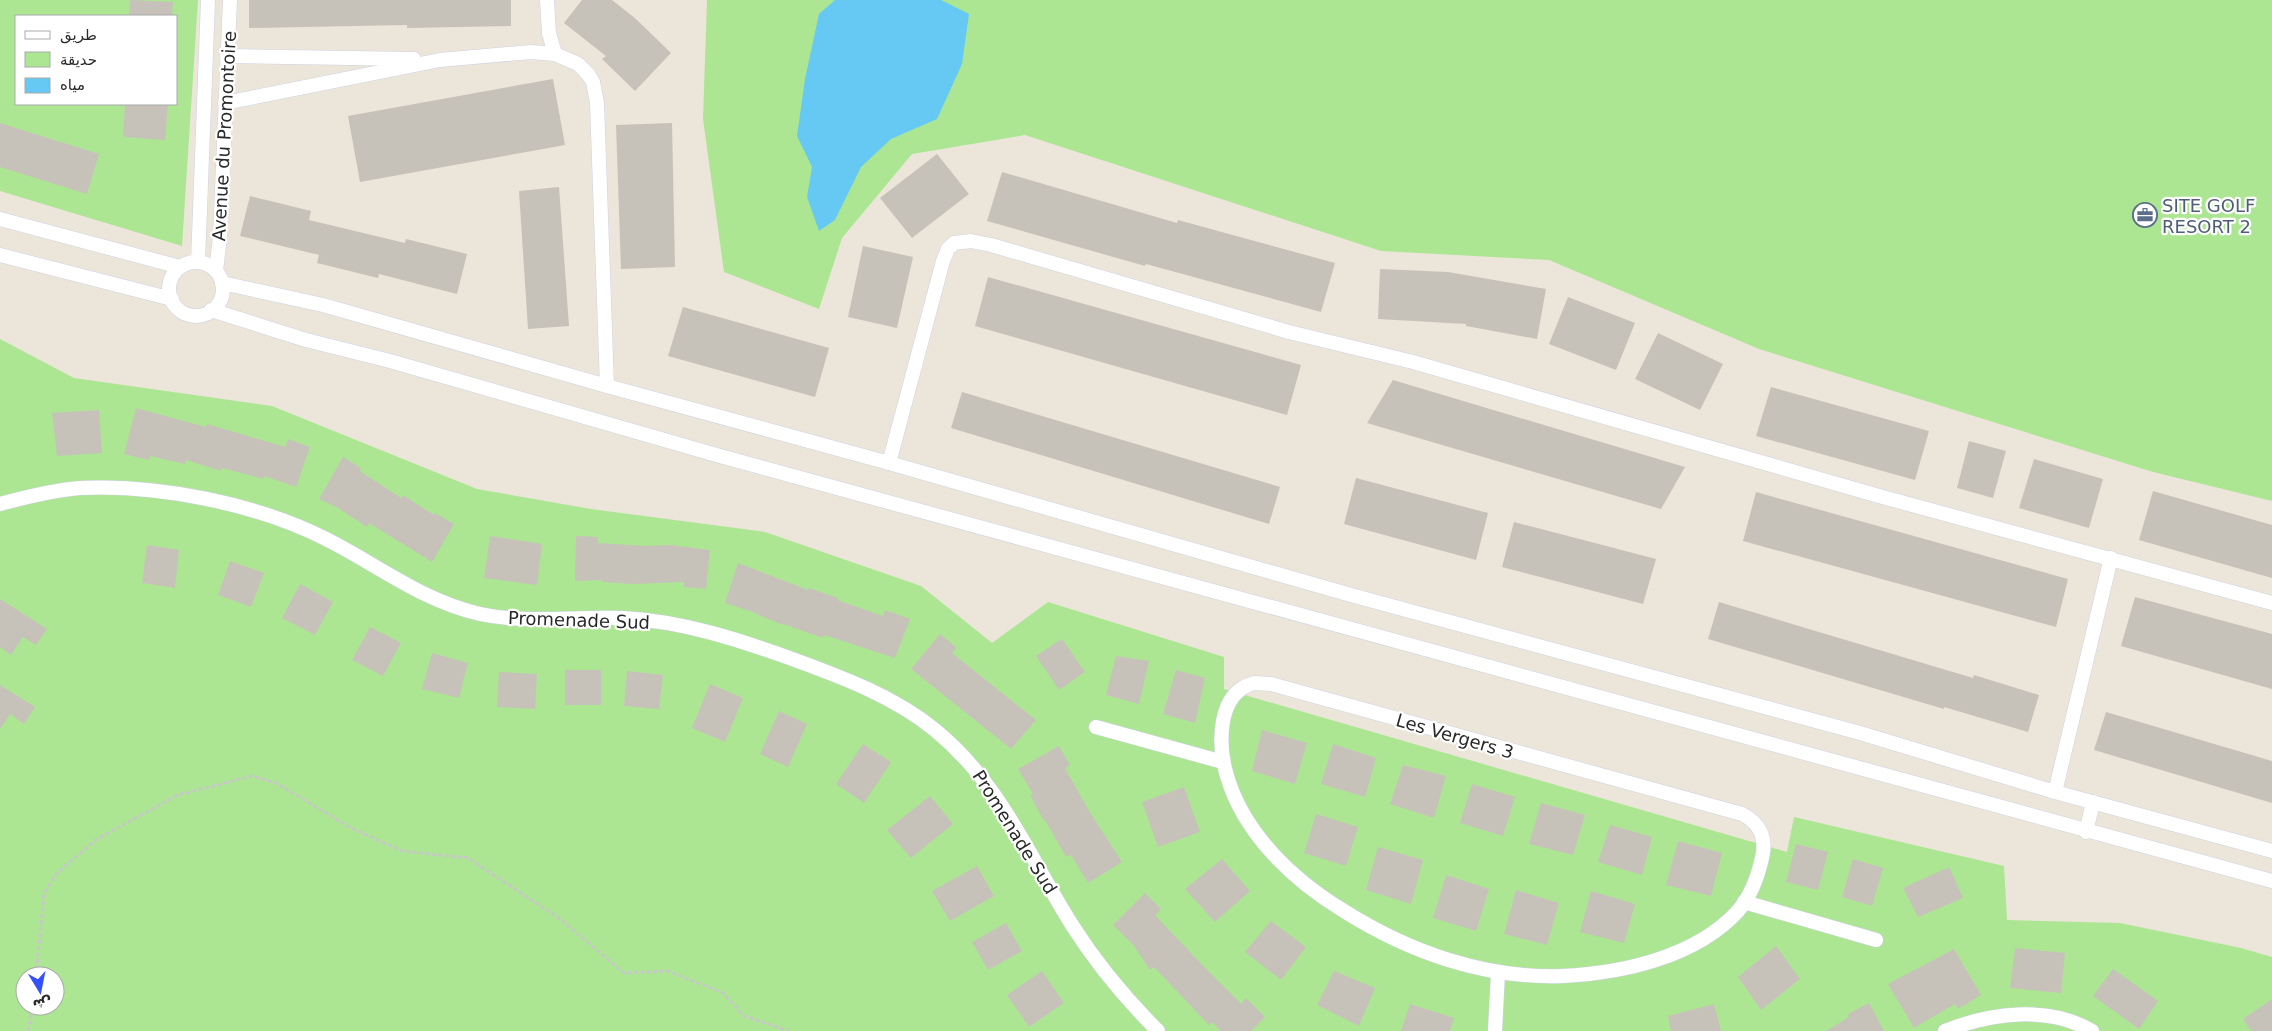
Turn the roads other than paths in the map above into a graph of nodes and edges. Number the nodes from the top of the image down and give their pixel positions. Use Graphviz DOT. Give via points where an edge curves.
graph roads {
  1 [pos="208,0"];
  2 [pos="230,0"];
  3 [pos="547,0"];
  4 [pos="555,54"];
  5 [pos="227,56"];
  6 [pos="440,60"];
  7 [pos="225,103"];
  8 [pos="0,219"];
  9 [pos="0,254"];
  10 [pos="198,262"];
  11 [pos="180,267"];
  12 [pos="219,277"];
  13 [pos="172,299"];
  14 [pos="212,310"];
  15 [pos="607,386"];
  16 [pos="889,463"];
  17 [pos="0,504"];
  18 [pos="2111,558"];
  19 [pos="2272,603"];
  20 [pos="1096,727"];
  21 [pos="1223,762"];
  22 [pos="2055,792"];
  23 [pos="2094,802"];
  24 [pos="2086,832"];
  25 [pos="2272,851"];
  26 [pos="2272,881"];
  27 [pos="1744,902"];
  28 [pos="1876,940"];
  29 [pos="1498,973"];
  30 [pos="1158,1031"];
  31 [pos="1495,1031"];
  32 [pos="1945,1031"];
  33 [pos="2092,1031"];
  1 -- 10 [label="street, Avenue du Promontoire"];
  2 -- 5 [label="street, Avenue du Promontoire"];
  3 -- 4 [label="street" via="549,33"];
  4 -- 6 [label="street" via="530,52"];
  4 -- 15 [label="street" via="582,68 595,92"];
  5 -- 6 [label="street"];
  5 -- 7 [label="street, Avenue du Promontoire"];
  6 -- 7 [label="street"];
  7 -- 12 [label="street, Avenue du Promontoire"];
  8 -- 11 [label="street"];
  9 -- 13 [label="street"];
  10 -- 11 [label="street"];
  10 -- 12 [label="street"];
  11 -- 13 [label="street" via="170,282"];
  12 -- 14 [label="street" via="220,301"];
  12 -- 15 [label="street"];
  13 -- 14 [label="street" via="186,313 199,315"];
  14 -- 24 [label="street" via="306,340 710,453"];
  15 -- 16 [label="street"];
  16 -- 18 [label="street" via="943,261 954,243 971,241"];
  16 -- 22 [label="street" via="1351,596 1860,733"];
  17 -- 30 [label="street, Promenade Sud" via="81,488 149,491 202,500 257,512 313,533 399,582 478,614 510,618 625,618 674,625 754,646 864,688 912,713 934,729 984,777 1074,928 1114,982"];
  18 -- 19 [label="street"];
  18 -- 22 [label="street"];
  20 -- 21 [label="street"];
  21 -- 27 [label="street, Les Vergers 3" via="1221,733 1232,698 1243,686 1271,684 1742,814 1757,824 1764,847 1760,868"];
  21 -- 29 [label="street, Les Vergers 3" via="1233,795 1251,826 1262,841 1313,890 1369,927 1446,959"];
  22 -- 23 [label="street"];
  23 -- 24 [label="street"];
  23 -- 25 [label="street"];
  24 -- 26 [label="street"];
  27 -- 28 [label="street"];
  27 -- 29 [label="street, Les Vergers 3" via="1728,920 1701,940 1683,950 1632,966 1563,976"];
  29 -- 31 [label="street"];
  32 -- 33 [label="street" via="2011,1014 2053,1018"];
}
